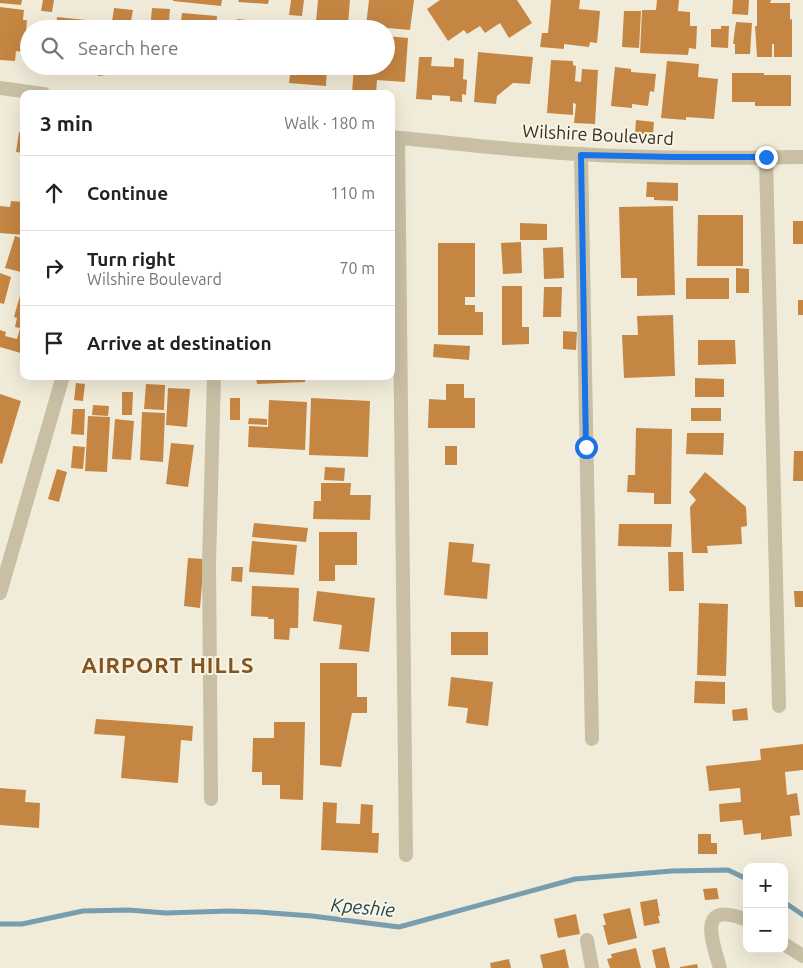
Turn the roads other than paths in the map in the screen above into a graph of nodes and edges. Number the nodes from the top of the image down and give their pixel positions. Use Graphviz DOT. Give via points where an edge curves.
graph roads {
  1 [pos="0,88"];
  2 [pos="20,91"];
  3 [pos="395,137"];
  4 [pos="581,155"];
  5 [pos="766,157"];
  6 [pos="803,157"];
  7 [pos="395,197"];
  8 [pos="62,380"];
  9 [pos="214,380"];
  10 [pos="0,593"];
  11 [pos="779,706"];
  12 [pos="592,739"];
  13 [pos="211,799"];
  14 [pos="406,854"];
  15 [pos="743,919"];
  16 [pos="587,940"];
  17 [pos="788,947"];
  18 [pos="803,956"];
  19 [pos="592,968"];
  20 [pos="720,968"];
  1 -- 2 [label="street"];
  3 -- 4 [label="street, Wilshire Boulevard"];
  4 -- 5 [label="street, Wilshire Boulevard"];
  4 -- 12 [label="street"];
  5 -- 6 [label="street, Wilshire Boulevard"];
  5 -- 11 [label="street"];
  7 -- 14 [label="street"];
  8 -- 10 [label="street"];
  9 -- 13 [label="street" via="209,563"];
  15 -- 20 [label="street" via="726,913 714,918 712,940"];
  16 -- 19 [label="street"];
  17 -- 18 [label="street"];
}
